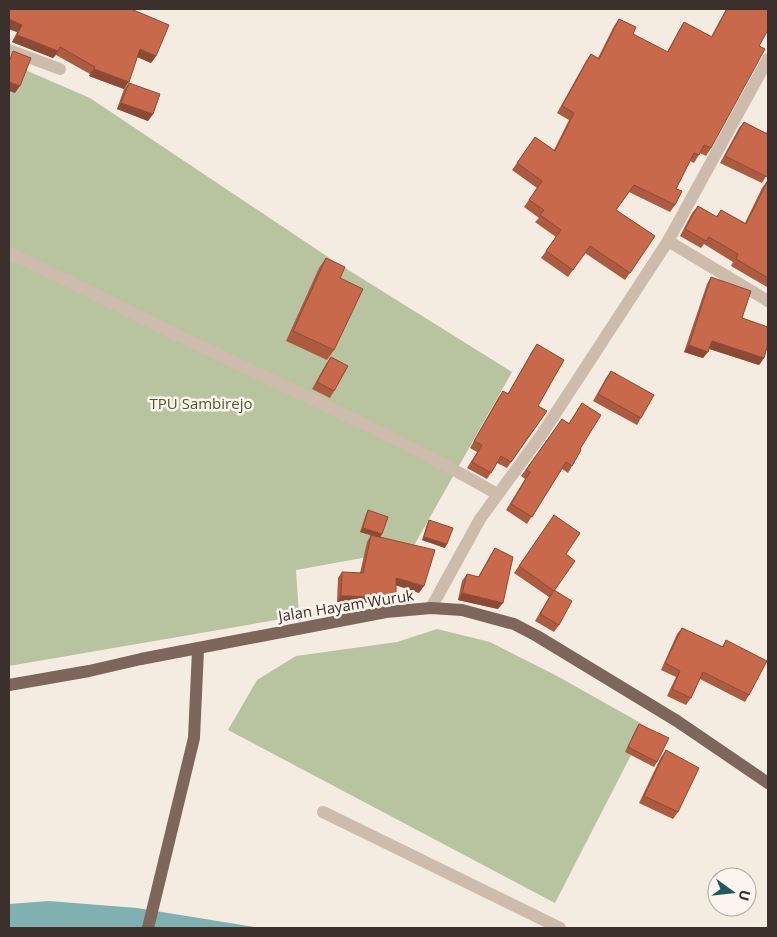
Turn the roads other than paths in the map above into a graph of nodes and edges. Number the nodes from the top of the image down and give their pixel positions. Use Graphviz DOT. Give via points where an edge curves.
graph roads {
  1 [pos="9,50"];
  2 [pos="768,59"];
  3 [pos="60,70"];
  4 [pos="668,241"];
  5 [pos="9,253"];
  6 [pos="768,301"];
  7 [pos="497,494"];
  8 [pos="431,608"];
  9 [pos="198,650"];
  10 [pos="9,685"];
  11 [pos="768,783"];
  12 [pos="323,812"];
  13 [pos="148,928"];
  14 [pos="560,928"];
  1 -- 3 [label="street"];
  2 -- 4 [label="street"];
  4 -- 6 [label="street"];
  4 -- 7 [label="street" via="542,434"];
  5 -- 7 [label="street" via="430,456"];
  7 -- 8 [label="street"];
  8 -- 9 [label="main road, Jalan Hayam Wuruk" via="338,620"];
  8 -- 11 [label="main road, Jalan Hayam Wuruk" via="462,610 514,624 670,716"];
  9 -- 10 [label="main road, Jalan Hayam Wuruk"];
  9 -- 13 [label="main road" via="194,738"];
  12 -- 14 [label="street"];
}
